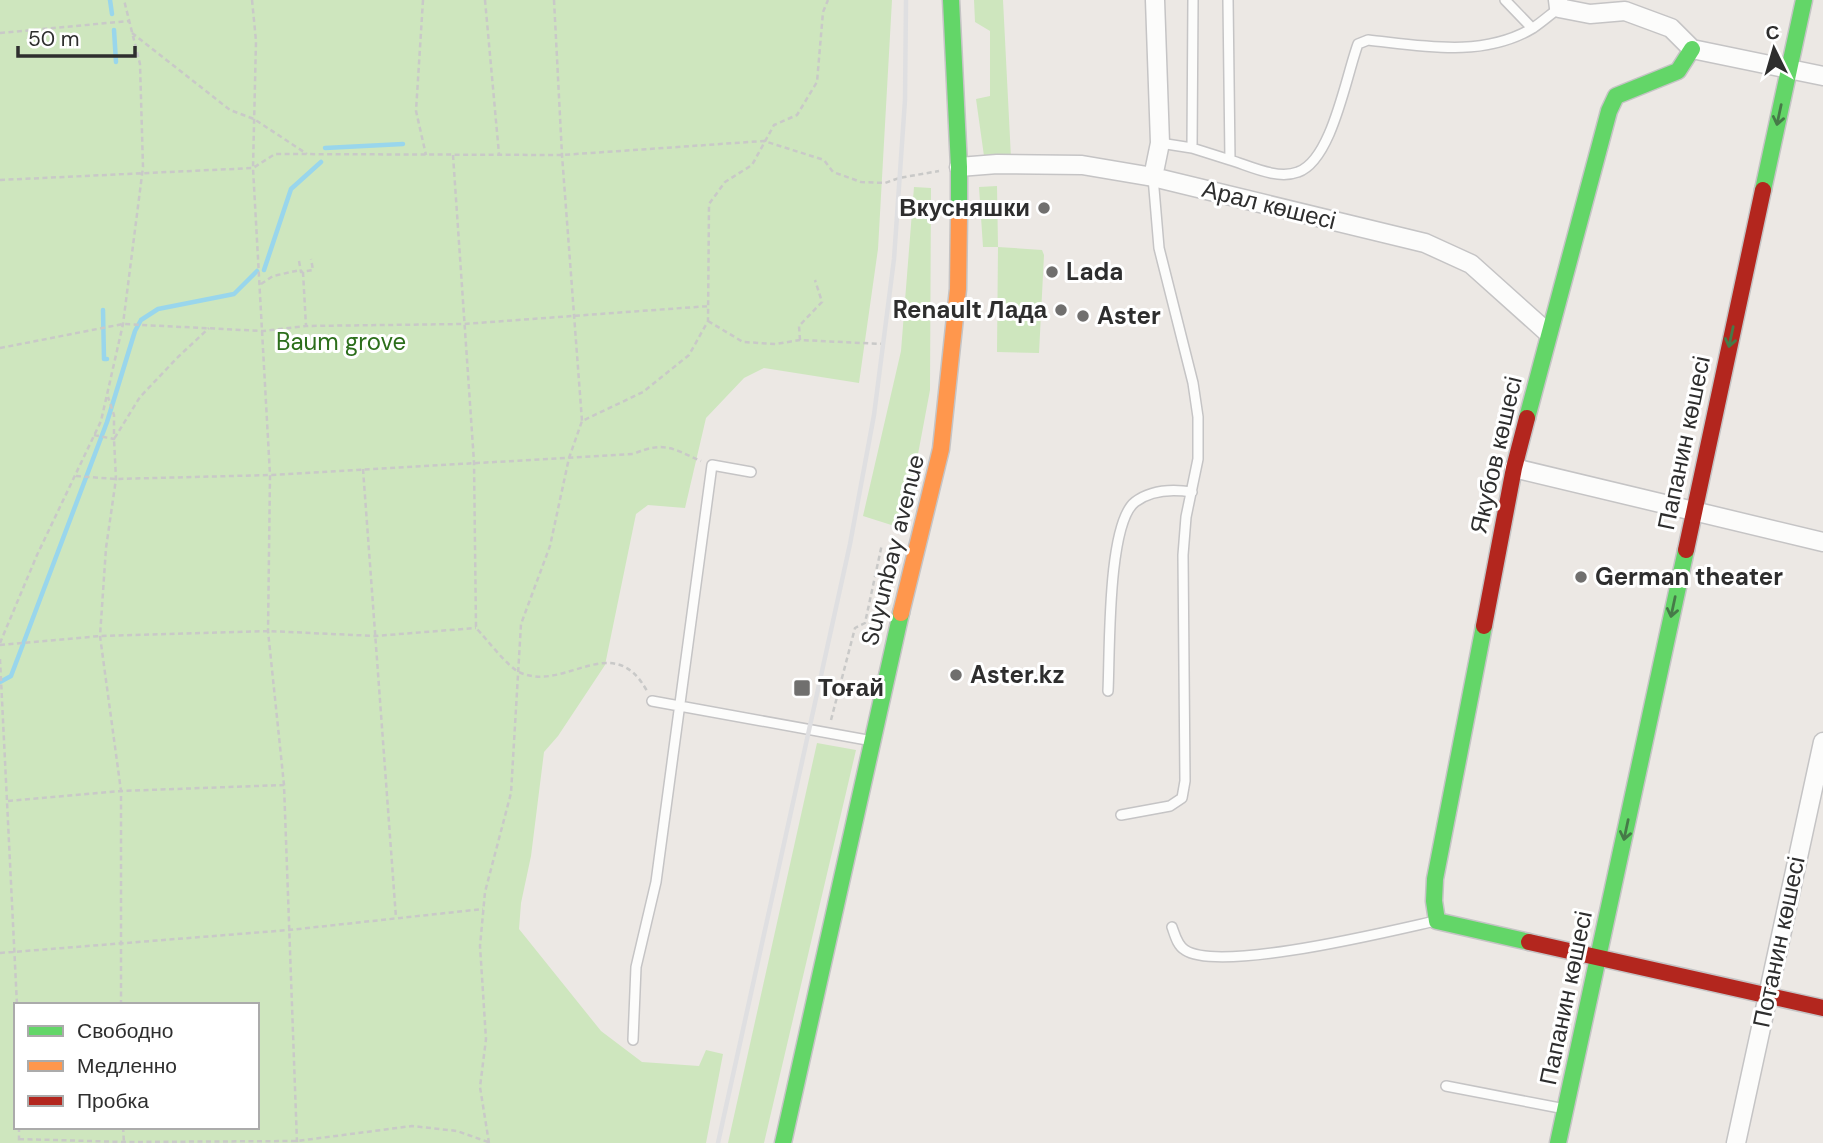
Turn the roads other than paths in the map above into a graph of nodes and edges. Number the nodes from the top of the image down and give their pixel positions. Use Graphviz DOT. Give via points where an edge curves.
graph roads {
  1 [pos="951,0"];
  2 [pos="1155,0"];
  3 [pos="1193,0"];
  4 [pos="1228,0"];
  5 [pos="1505,0"];
  6 [pos="1804,0"];
  7 [pos="1559,4"];
  8 [pos="1532,28"];
  9 [pos="1692,49"];
  10 [pos="1788,69"];
  11 [pos="1823,76"];
  12 [pos="1160,143"];
  13 [pos="1192,148"];
  14 [pos="1230,160"];
  15 [pos="959,167"];
  16 [pos="1153,177"];
  17 [pos="1548,332"];
  18 [pos="1514,468"];
  19 [pos="751,472"];
  20 [pos="1192,492"];
  21 [pos="1693,512"];
  22 [pos="1823,542"];
  23 [pos="1108,691"];
  24 [pos="652,701"];
  25 [pos="679,706"];
  26 [pos="873,741"];
  27 [pos="1823,742"];
  28 [pos="1121,815"];
  29 [pos="1437,921"];
  30 [pos="1172,927"];
  31 [pos="1599,958"];
  32 [pos="1768,994"];
  33 [pos="1823,1008"];
  34 [pos="633,1040"];
  35 [pos="1446,1086"];
  36 [pos="1565,1109"];
  37 [pos="783,1143"];
  38 [pos="1558,1143"];
  39 [pos="1736,1143"];
  1 -- 15 [label="main road, Suyunbay avenue"];
  2 -- 12 [label="street"];
  3 -- 13 [label="lane"];
  4 -- 14 [label="lane"];
  5 -- 8 [label="lane"];
  6 -- 10 [label="main road, Папанин көшесі"];
  7 -- 8 [label="lane"];
  7 -- 9 [label="street" via="1590,14 1625,11 1671,28"];
  8 -- 14 [label="lane" via="1477,47 1368,40 1358,44 1330,136 1310,166 1296,173 1274,174"];
  9 -- 10 [label="street"];
  9 -- 17 [label="main road, Якубов көшесі" via="1678,71 1616,96"];
  10 -- 11 [label="street"];
  10 -- 21 [label="main road, Папанин көшесі, one-way"];
  12 -- 13 [label="lane"];
  12 -- 16 [label="street"];
  13 -- 14 [label="lane"];
  15 -- 16 [label="street, Арал көшесі" via="1082,165"];
  15 -- 26 [label="main road, Suyunbay avenue" via="958,289 941,449"];
  16 -- 17 [label="street, Арал көшесі" via="1425,243 1471,264"];
  16 -- 20 [label="lane" via="1160,248 1198,418"];
  17 -- 18 [label="main road, Якубов көшесі"];
  18 -- 21 [label="street"];
  18 -- 29 [label="main road, Якубов көшесі" via="1435,879"];
  19 -- 25 [label="lane" via="712,466"];
  20 -- 23 [label="lane" via="1172,489 1152,494 1134,503 1124,522 1115,550"];
  20 -- 28 [label="lane" via="1183,555 1182,798 1170,806"];
  21 -- 22 [label="street"];
  21 -- 31 [label="main road, Папанин көшесі, one-way"];
  24 -- 25 [label="lane"];
  25 -- 26 [label="lane"];
  25 -- 34 [label="lane" via="656,882 636,967"];
  26 -- 37 [label="main road, Suyunbay avenue"];
  27 -- 32 [label="street, Потанин көшесі"];
  29 -- 30 [label="lane" via="1340,942 1231,958 1185,950"];
  29 -- 31 [label="main road"];
  31 -- 32 [label="main road"];
  31 -- 36 [label="main road, Папанин көшесі"];
  32 -- 33 [label="main road"];
  32 -- 39 [label="street, Потанин көшесі"];
  35 -- 36 [label="lane"];
  36 -- 38 [label="main road, Папанин көшесі"];
}
